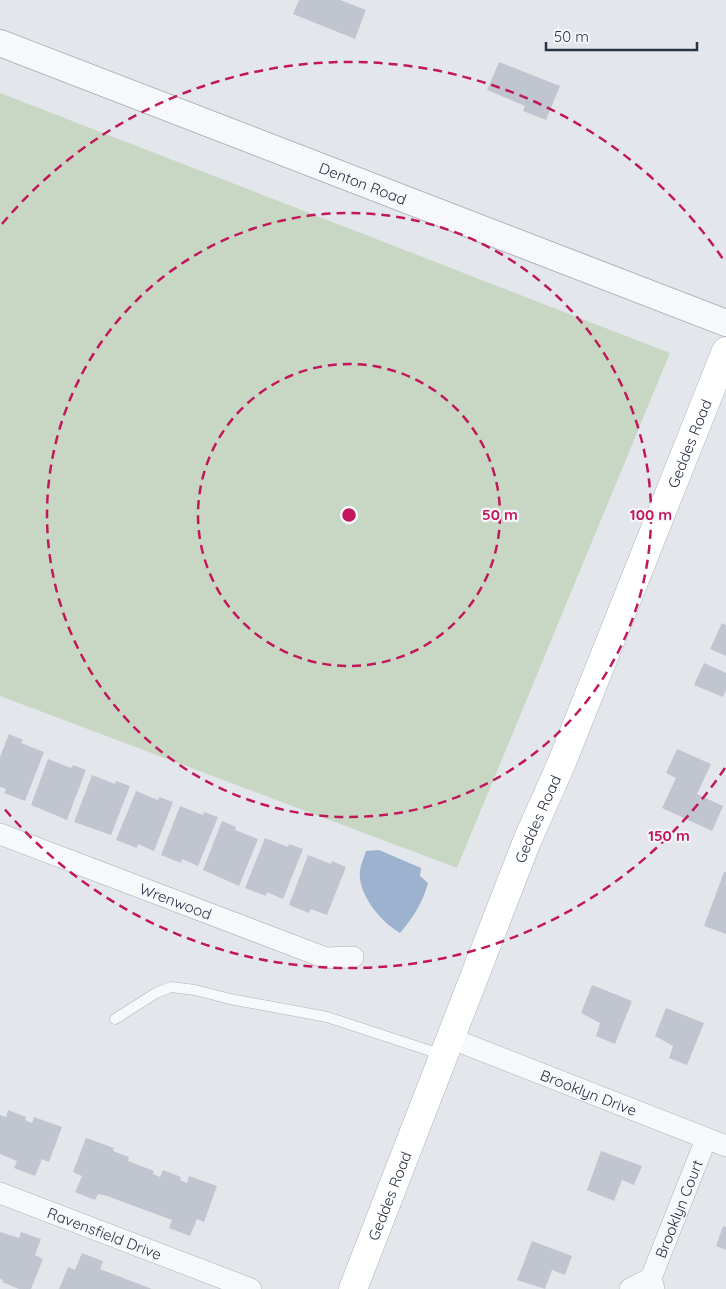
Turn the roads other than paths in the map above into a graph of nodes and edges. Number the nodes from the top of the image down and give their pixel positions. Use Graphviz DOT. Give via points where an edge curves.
graph roads {
  1 [pos="0,43"];
  2 [pos="726,323"];
  3 [pos="726,351"];
  4 [pos="0,834"];
  5 [pos="352,957"];
  6 [pos="115,1019"];
  7 [pos="447,1047"];
  8 [pos="706,1139"];
  9 [pos="726,1146"];
  10 [pos="0,1193"];
  11 [pos="216,1281"];
  12 [pos="652,1283"];
  13 [pos="251,1289"];
  14 [pos="353,1289"];
  15 [pos="630,1289"];
  1 -- 2 [label="street, Denton Road"];
  3 -- 7 [label="main road, Geddes Road"];
  4 -- 5 [label="street, Wrenwood" via="326,958"];
  6 -- 7 [label="lane" via="171,987 327,1017"];
  7 -- 8 [label="street, Brooklyn Drive"];
  7 -- 14 [label="main road, Geddes Road"];
  8 -- 9 [label="street, Brooklyn Drive"];
  8 -- 12 [label="street, Brooklyn Court"];
  10 -- 11 [label="street, Ravensfield Drive"];
  11 -- 13 [label="street, Ravensfield Drive"];
  12 -- 15 [label="street, Brooklyn Court"];
}
